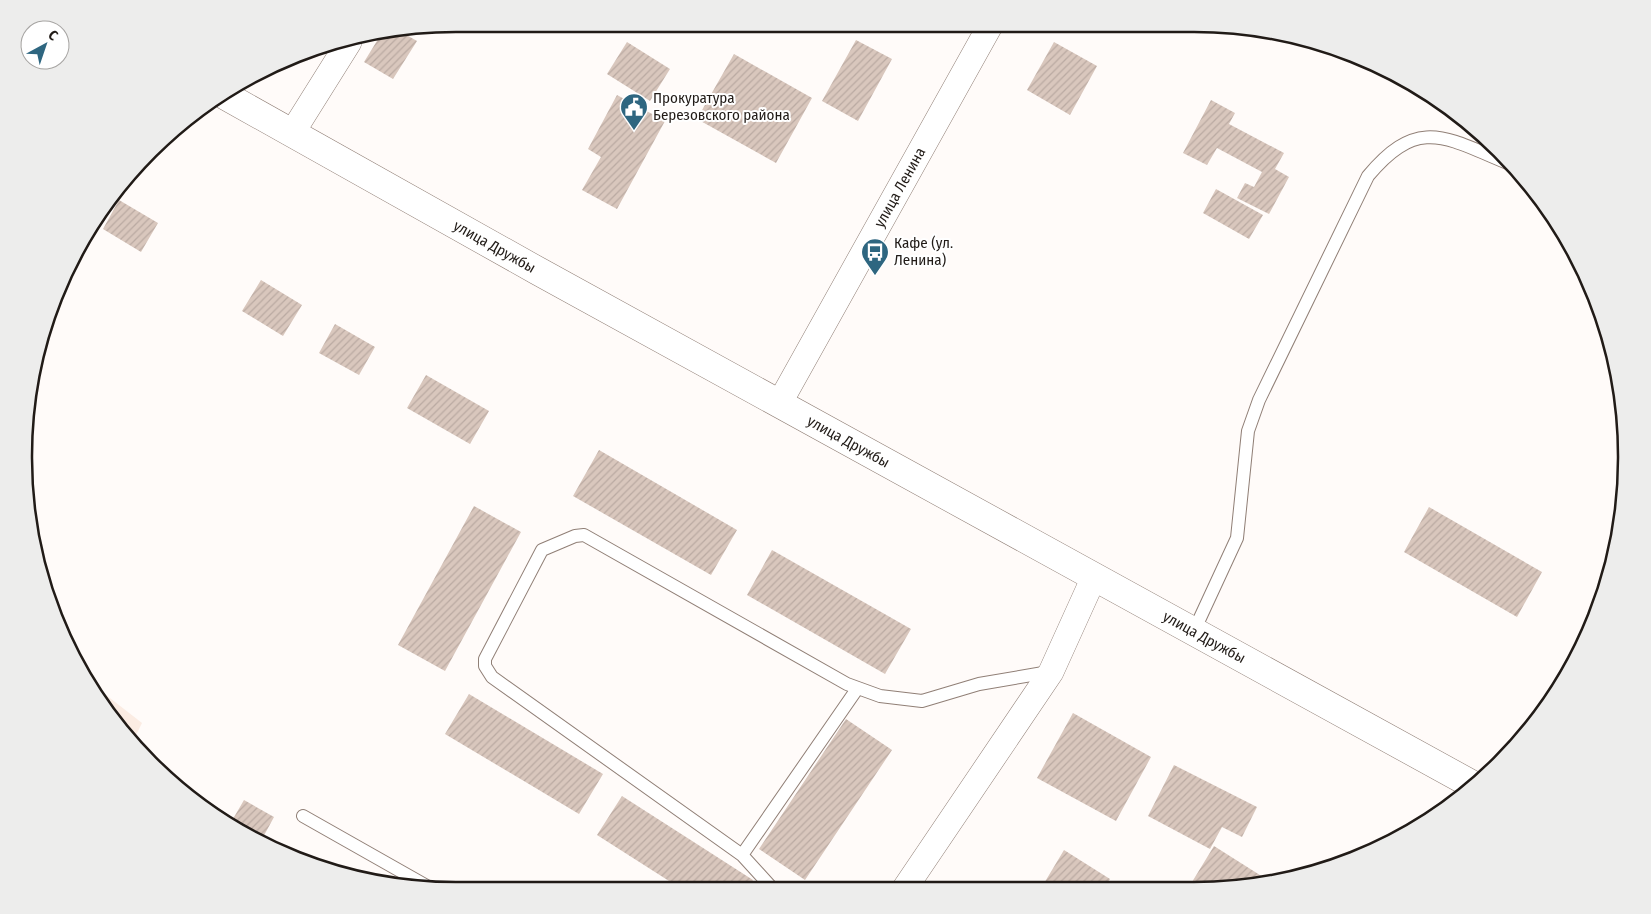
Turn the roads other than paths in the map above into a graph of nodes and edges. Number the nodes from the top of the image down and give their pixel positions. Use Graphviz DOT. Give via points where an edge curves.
graph roads {
  1 [pos="987,32"];
  2 [pos="346,47"];
  3 [pos="230,98"];
  4 [pos="292,133"];
  5 [pos="1495,158"];
  6 [pos="780,404"];
  7 [pos="1094,577"];
  8 [pos="1194,631"];
  9 [pos="1052,672"];
  10 [pos="857,689"];
  11 [pos="1466,782"];
  12 [pos="303,816"];
  13 [pos="742,855"];
  14 [pos="415,879"];
  15 [pos="767,882"];
  16 [pos="909,882"];
  1 -- 6 [label="street, улица Ленина"];
  2 -- 4 [label="street"];
  3 -- 4 [label="main road, улица Дружбы"];
  4 -- 6 [label="main road, улица Дружбы"];
  5 -- 8 [label="lane" via="1444,138 1412,138 1386,154 1368,176 1259,400 1248,430 1237,538"];
  6 -- 7 [label="main road, улица Дружбы"];
  7 -- 8 [label="main road, улица Дружбы"];
  7 -- 9 [label="street"];
  8 -- 11 [label="main road, улица Дружбы"];
  9 -- 10 [label="lane" via="979,684 922,701 880,696"];
  9 -- 16 [label="street"];
  10 -- 13 [label="lane"];
  10 -- 13 [label="lane" via="584,534 542,550 485,659 485,666 492,677"];
  12 -- 14 [label="lane"];
  13 -- 15 [label="lane"];
}
